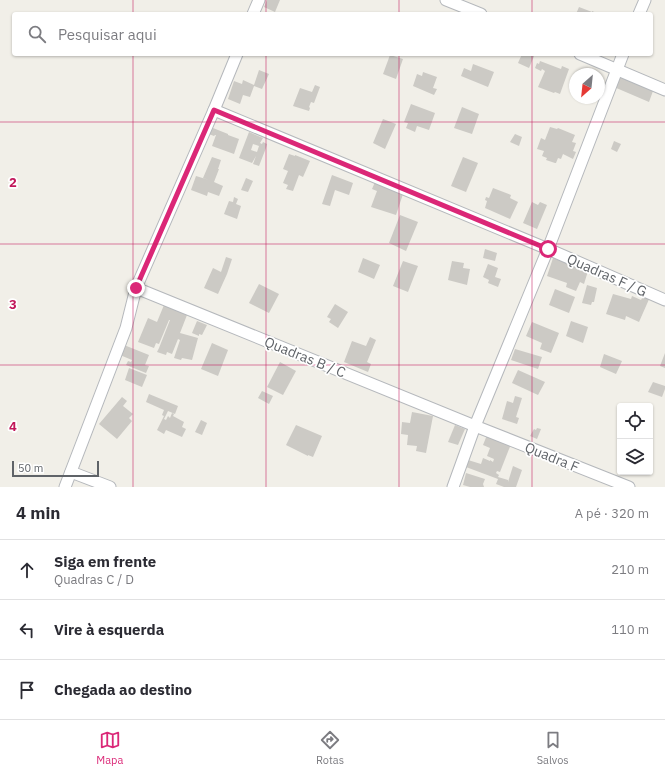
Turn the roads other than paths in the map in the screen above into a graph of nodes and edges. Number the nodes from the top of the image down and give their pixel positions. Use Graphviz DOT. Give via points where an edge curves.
graph roads {
  1 [pos="259,0"];
  2 [pos="446,0"];
  3 [pos="645,0"];
  4 [pos="254,12"];
  5 [pos="476,12"];
  6 [pos="640,12"];
  7 [pos="236,56"];
  8 [pos="585,56"];
  9 [pos="622,56"];
  10 [pos="617,69"];
  11 [pos="665,90"];
  12 [pos="214,110"];
  13 [pos="548,249"];
  14 [pos="136,288"];
  15 [pos="665,300"];
  16 [pos="475,426"];
  17 [pos="71,472"];
  18 [pos="65,487"];
  19 [pos="110,487"];
  20 [pos="453,487"];
  21 [pos="629,487"];
  1 -- 4 [label="street"];
  2 -- 5 [label="street"];
  3 -- 6 [label="street"];
  7 -- 12 [label="street"];
  8 -- 10 [label="street"];
  9 -- 10 [label="street"];
  10 -- 11 [label="street"];
  10 -- 13 [label="street"];
  12 -- 13 [label="street, Quadras F / G"];
  12 -- 14 [label="street"];
  13 -- 15 [label="street, Quadras F / G"];
  13 -- 16 [label="street"];
  14 -- 16 [label="street, Quadras B / C"];
  14 -- 17 [label="street" via="126,328"];
  16 -- 20 [label="street"];
  16 -- 21 [label="street, Quadra F"];
  17 -- 18 [label="street"];
  17 -- 19 [label="street"];
}
